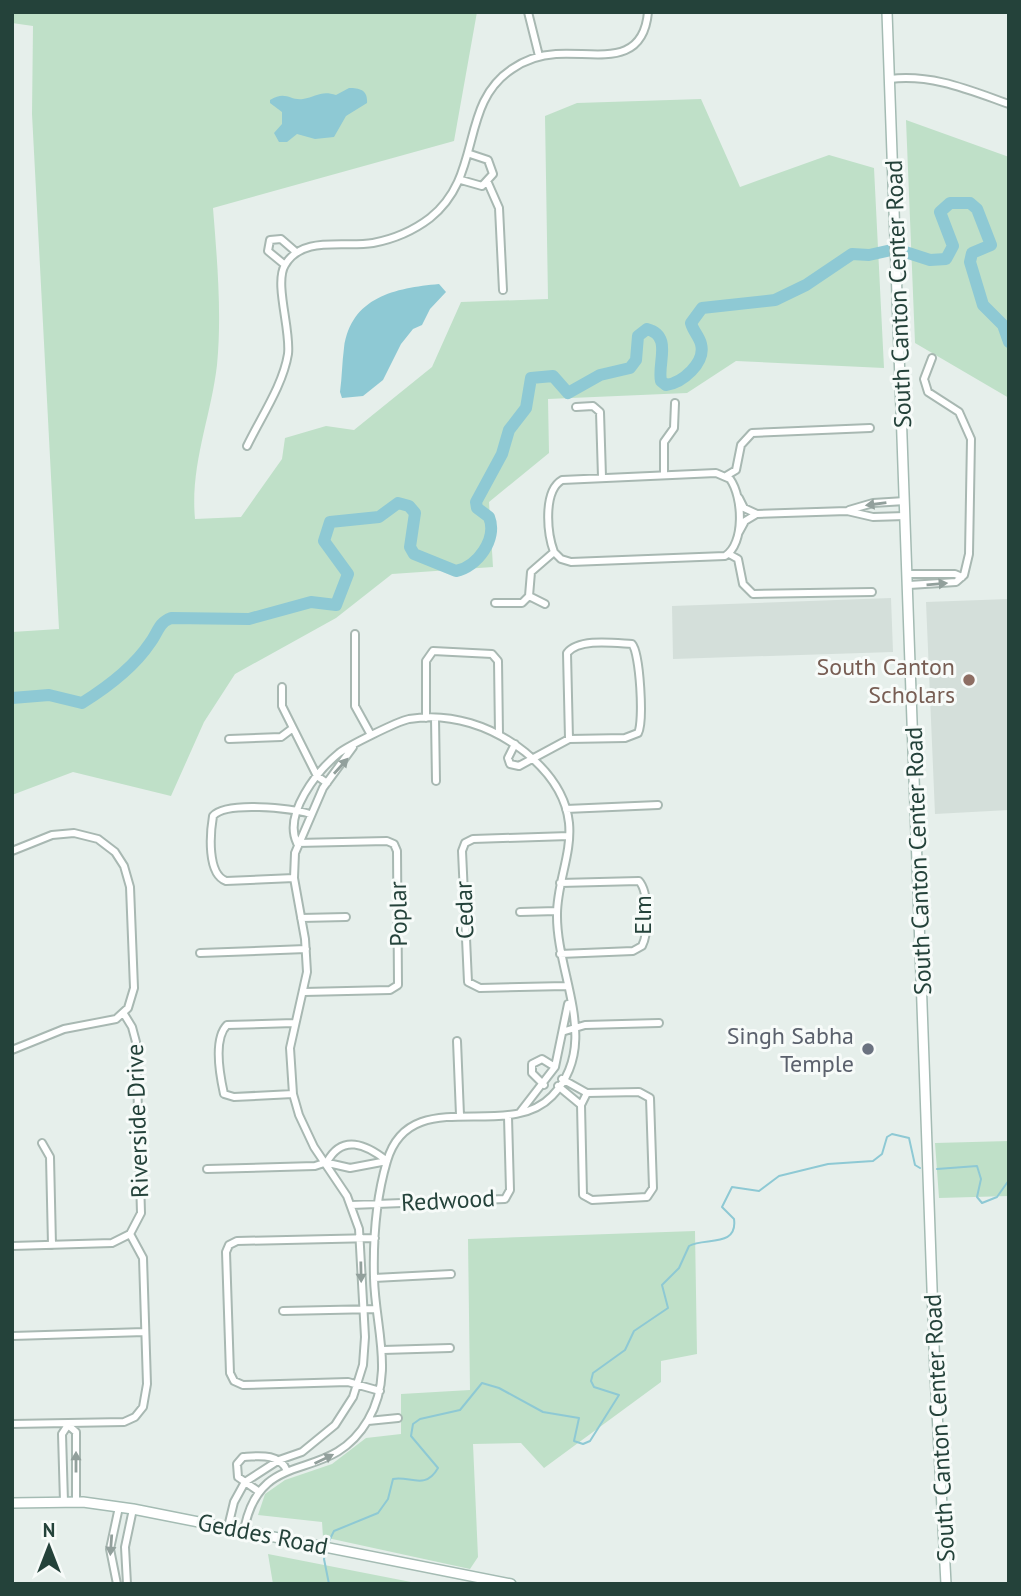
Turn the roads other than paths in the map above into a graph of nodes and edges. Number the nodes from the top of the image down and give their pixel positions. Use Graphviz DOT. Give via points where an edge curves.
graph roads {
  1 [pos="528,12"];
  2 [pos="648,12"];
  3 [pos="887,12"];
  4 [pos="539,57"];
  5 [pos="890,79"];
  6 [pos="1009,104"];
  7 [pos="470,154"];
  8 [pos="461,180"];
  9 [pos="488,183"];
  10 [pos="296,252"];
  11 [pos="285,265"];
  12 [pos="503,290"];
  13 [pos="932,358"];
  14 [pos="675,403"];
  15 [pos="576,407"];
  16 [pos="870,428"];
  17 [pos="247,446"];
  18 [pos="664,475"];
  19 [pos="726,476"];
  20 [pos="601,477"];
  21 [pos="737,493"];
  22 [pos="905,501"];
  23 [pos="847,511"];
  24 [pos="757,514"];
  25 [pos="905,516"];
  26 [pos="738,533"];
  27 [pos="554,552"];
  28 [pos="729,554"];
  29 [pos="909,574"];
  30 [pos="962,577"];
  31 [pos="909,585"];
  32 [pos="872,592"];
  33 [pos="529,596"];
  34 [pos="495,603"];
  35 [pos="545,604"];
  36 [pos="355,634"];
  37 [pos="282,687"];
  38 [pos="426,718"];
  39 [pos="435,718"];
  40 [pos="293,728"];
  41 [pos="499,734"];
  42 [pos="371,735"];
  43 [pos="229,739"];
  44 [pos="569,739"];
  45 [pos="515,744"];
  46 [pos="353,747"];
  47 [pos="533,759"];
  48 [pos="317,776"];
  49 [pos="436,781"];
  50 [pos="327,783"];
  51 [pos="657,806"];
  52 [pos="566,809"];
  53 [pos="298,810"];
  54 [pos="310,814"];
  55 [pos="569,836"];
  56 [pos="297,843"];
  57 [pos="12,851"];
  58 [pos="294,878"];
  59 [pos="560,883"];
  60 [pos="557,911"];
  61 [pos="520,912"];
  62 [pos="346,917"];
  63 [pos="301,918"];
  64 [pos="306,949"];
  65 [pos="200,953"];
  66 [pos="560,954"];
  67 [pos="566,986"];
  68 [pos="303,992"];
  69 [pos="569,1000"];
  70 [pos="124,1014"];
  71 [pos="294,1023"];
  72 [pos="659,1023"];
  73 [pos="577,1030"];
  74 [pos="565,1031"];
  75 [pos="457,1041"];
  76 [pos="12,1051"];
  77 [pos="555,1067"];
  78 [pos="550,1077"];
  79 [pos="560,1083"];
  80 [pos="544,1085"];
  81 [pos="587,1093"];
  82 [pos="293,1094"];
  83 [pos="581,1105"];
  84 [pos="521,1111"];
  85 [pos="460,1115"];
  86 [pos="508,1117"];
  87 [pos="42,1143"];
  88 [pos="387,1161"];
  89 [pos="327,1163"];
  90 [pos="207,1170"];
  91 [pos="379,1202"];
  92 [pos="351,1205"];
  93 [pos="130,1234"];
  94 [pos="360,1237"];
  95 [pos="374,1238"];
  96 [pos="52,1245"];
  97 [pos="12,1246"];
  98 [pos="451,1274"];
  99 [pos="374,1278"];
  100 [pos="362,1309"];
  101 [pos="376,1309"];
  102 [pos="283,1311"];
  103 [pos="145,1332"];
  104 [pos="12,1336"];
  105 [pos="450,1348"];
  106 [pos="383,1350"];
  107 [pos="358,1385"];
  108 [pos="380,1391"];
  109 [pos="398,1418"];
  110 [pos="368,1421"];
  111 [pos="12,1424"];
  112 [pos="68,1425"];
  113 [pos="279,1460"];
  114 [pos="287,1471"];
  115 [pos="245,1482"];
  116 [pos="258,1491"];
  117 [pos="64,1502"];
  118 [pos="76,1502"];
  119 [pos="12,1503"];
  120 [pos="119,1507"];
  121 [pos="133,1509"];
  122 [pos="228,1527"];
  123 [pos="244,1530"];
  124 [pos="117,1584"];
  125 [pos="127,1584"];
  126 [pos="511,1584"];
  127 [pos="946,1584"];
  1 -- 4 [label="street"];
  2 -- 4 [label="street" via="641,35 624,51"];
  3 -- 5 [label="main road, South Canton Center Road"];
  4 -- 7 [label="street" via="511,69 490,90 478,115"];
  5 -- 6 [label="street" via="945,81"];
  5 -- 22 [label="main road, South Canton Center Road"];
  7 -- 8 [label="street"];
  7 -- 9 [label="street" via="491,163 493,174"];
  8 -- 9 [label="street" via="476,186"];
  8 -- 10 [label="street" via="438,211 404,234 370,244 314,246"];
  9 -- 12 [label="street" via="499,208"];
  10 -- 11 [label="street"];
  10 -- 11 [label="street" via="281,239 270,240 268,251"];
  11 -- 17 [label="street" via="288,356"];
  13 -- 30 [label="street" via="924,379 928,392 959,412 971,439 971,524"];
  14 -- 18 [label="street" via="674,428 664,442"];
  15 -- 20 [label="street" via="593,406 600,412"];
  16 -- 19 [label="street" via="752,433 741,445 736,470"];
  18 -- 19 [label="street"];
  18 -- 20 [label="street"];
  19 -- 21 [label="street"];
  20 -- 27 [label="street" via="566,478 554,486 550,496"];
  21 -- 24 [label="street" via="744,508"];
  21 -- 26 [label="street"];
  22 -- 23 [label="street, one-way"];
  22 -- 25 [label="main road, South Canton Center Road"];
  23 -- 24 [label="street"];
  23 -- 25 [label="street" via="873,517"];
  24 -- 26 [label="street" via="745,521"];
  25 -- 29 [label="main road, South Canton Center Road"];
  26 -- 28 [label="street" via="737,545"];
  27 -- 28 [label="street" via="571,562 720,558"];
  27 -- 33 [label="street" via="531,572"];
  28 -- 32 [label="street" via="738,559 743,584 752,594"];
  29 -- 30 [label="street" via="955,573"];
  29 -- 31 [label="main road, South Canton Center Road"];
  31 -- 30 [label="street, one-way" via="956,582"];
  31 -- 127 [label="main road, South Canton Center Road"];
  33 -- 34 [label="street" via="522,603"];
  33 -- 35 [label="street"];
  36 -- 42 [label="street" via="355,706"];
  37 -- 40 [label="street" via="282,706"];
  38 -- 39 [label="street"];
  38 -- 41 [label="street" via="426,661 433,651 492,654 498,661"];
  38 -- 42 [label="street" via="406,720"];
  39 -- 41 [label="street" via="457,719"];
  39 -- 49 [label="street"];
  40 -- 43 [label="street" via="281,737"];
  40 -- 48 [label="street"];
  41 -- 45 [label="street"];
  42 -- 46 [label="street"];
  44 -- 44 [label="street" via="625,738 638,733 638,662 632,644 582,644 567,653"];
  44 -- 47 [label="street"];
  45 -- 47 [label="street"];
  45 -- 47 [label="street" via="510,764 519,766"];
  46 -- 48 [label="street" via="342,750"];
  50 -- 46 [label="street, one-way"];
  47 -- 52 [label="street" via="554,783"];
  48 -- 50 [label="street"];
  48 -- 53 [label="street"];
  50 -- 54 [label="street"];
  51 -- 52 [label="street"];
  52 -- 55 [label="street"];
  53 -- 54 [label="street"];
  53 -- 56 [label="street" via="293,830"];
  53 -- 58 [label="street" via="223,809 212,821 213,869 220,878"];
  54 -- 56 [label="street"];
  55 -- 59 [label="street"];
  55 -- 67 [label="street, Cedar" via="473,839 462,850 468,982 480,988"];
  56 -- 58 [label="street"];
  56 -- 68 [label="street, Poplar" via="387,841 397,851 398,985 390,990"];
  57 -- 70 [label="street" via="51,835 74,832 98,839 120,859 130,887 134,988"];
  58 -- 63 [label="street"];
  59 -- 60 [label="street"];
  59 -- 66 [label="street, Elm" via="639,880 644,889 645,936 634,951"];
  60 -- 61 [label="street"];
  60 -- 66 [label="street"];
  62 -- 63 [label="street"];
  63 -- 64 [label="street"];
  64 -- 65 [label="street"];
  64 -- 68 [label="street"];
  66 -- 67 [label="street"];
  67 -- 69 [label="street"];
  68 -- 71 [label="street"];
  69 -- 73 [label="street"];
  69 -- 74 [label="street"];
  70 -- 76 [label="street" via="108,1023 64,1029"];
  70 -- 93 [label="street, Riverside Drive" via="136,1042 141,1195 140,1218"];
  71 -- 82 [label="street" via="290,1048"];
  71 -- 82 [label="street" via="227,1025 220,1041 224,1094"];
  72 -- 73 [label="street" via="585,1025"];
  73 -- 74 [label="street"];
  73 -- 79 [label="street" via="574,1053"];
  74 -- 77 [label="street"];
  75 -- 85 [label="street"];
  77 -- 78 [label="street"];
  77 -- 80 [label="street" via="542,1059 532,1064 532,1073"];
  78 -- 79 [label="street"];
  78 -- 80 [label="street"];
  79 -- 81 [label="street"];
  79 -- 83 [label="street"];
  79 -- 84 [label="street" via="542,1104"];
  80 -- 84 [label="street"];
  81 -- 83 [label="street"];
  81 -- 83 [label="street" via="639,1092 650,1098 653,1188 647,1197 593,1200 583,1195"];
  82 -- 89 [label="street" via="305,1132"];
  84 -- 86 [label="street"];
  85 -- 86 [label="street"];
  85 -- 88 [label="street" via="419,1123 398,1140"];
  86 -- 91 [label="street, Redwood" via="510,1190 505,1199"];
  87 -- 96 [label="street" via="50,1164"];
  88 -- 89 [label="street" via="350,1168"];
  88 -- 89 [label="street" via="353,1143 338,1147"];
  88 -- 91 [label="street"];
  89 -- 90 [label="street"];
  89 -- 92 [label="street"];
  91 -- 92 [label="street, Redwood"];
  91 -- 95 [label="street"];
  92 -- 94 [label="street"];
  93 -- 96 [label="street, Riverside Drive" via="112,1243"];
  93 -- 103 [label="street" via="143,1258"];
  94 -- 95 [label="street"];
  94 -- 100 [label="street, one-way"];
  94 -- 107 [label="street" via="237,1241 226,1252 234,1381 243,1385"];
  95 -- 99 [label="street"];
  96 -- 97 [label="street, Riverside Drive"];
  98 -- 99 [label="street"];
  99 -- 101 [label="street"];
  100 -- 101 [label="street"];
  100 -- 102 [label="street"];
  100 -- 107 [label="street" via="365,1351"];
  101 -- 106 [label="street"];
  103 -- 104 [label="street"];
  103 -- 112 [label="street" via="147,1395 135,1417 124,1422"];
  105 -- 106 [label="street"];
  106 -- 108 [label="street"];
  107 -- 108 [label="street"];
  107 -- 113 [label="street" via="326,1434 302,1452"];
  108 -- 110 [label="street"];
  109 -- 110 [label="street"];
  114 -- 110 [label="street, one-way" via="335,1454"];
  111 -- 112 [label="street"];
  112 -- 117 [label="street" via="62,1434"];
  118 -- 112 [label="street, one-way" via="76,1432"];
  113 -- 114 [label="street"];
  113 -- 115 [label="street"];
  113 -- 115 [label="street" via="243,1457 236,1471"];
  114 -- 116 [label="street"];
  115 -- 116 [label="street"];
  115 -- 122 [label="street"];
  116 -- 123 [label="street"];
  117 -- 118 [label="main road, Geddes Road"];
  117 -- 119 [label="main road, Geddes Road"];
  118 -- 120 [label="main road, Geddes Road"];
  120 -- 121 [label="main road, Geddes Road"];
  120 -- 124 [label="street, one-way" via="110,1549"];
  121 -- 122 [label="main road, Geddes Road"];
  121 -- 125 [label="street" via="125,1547"];
  122 -- 123 [label="main road, Geddes Road"];
  123 -- 126 [label="main road, Geddes Road"];
}
